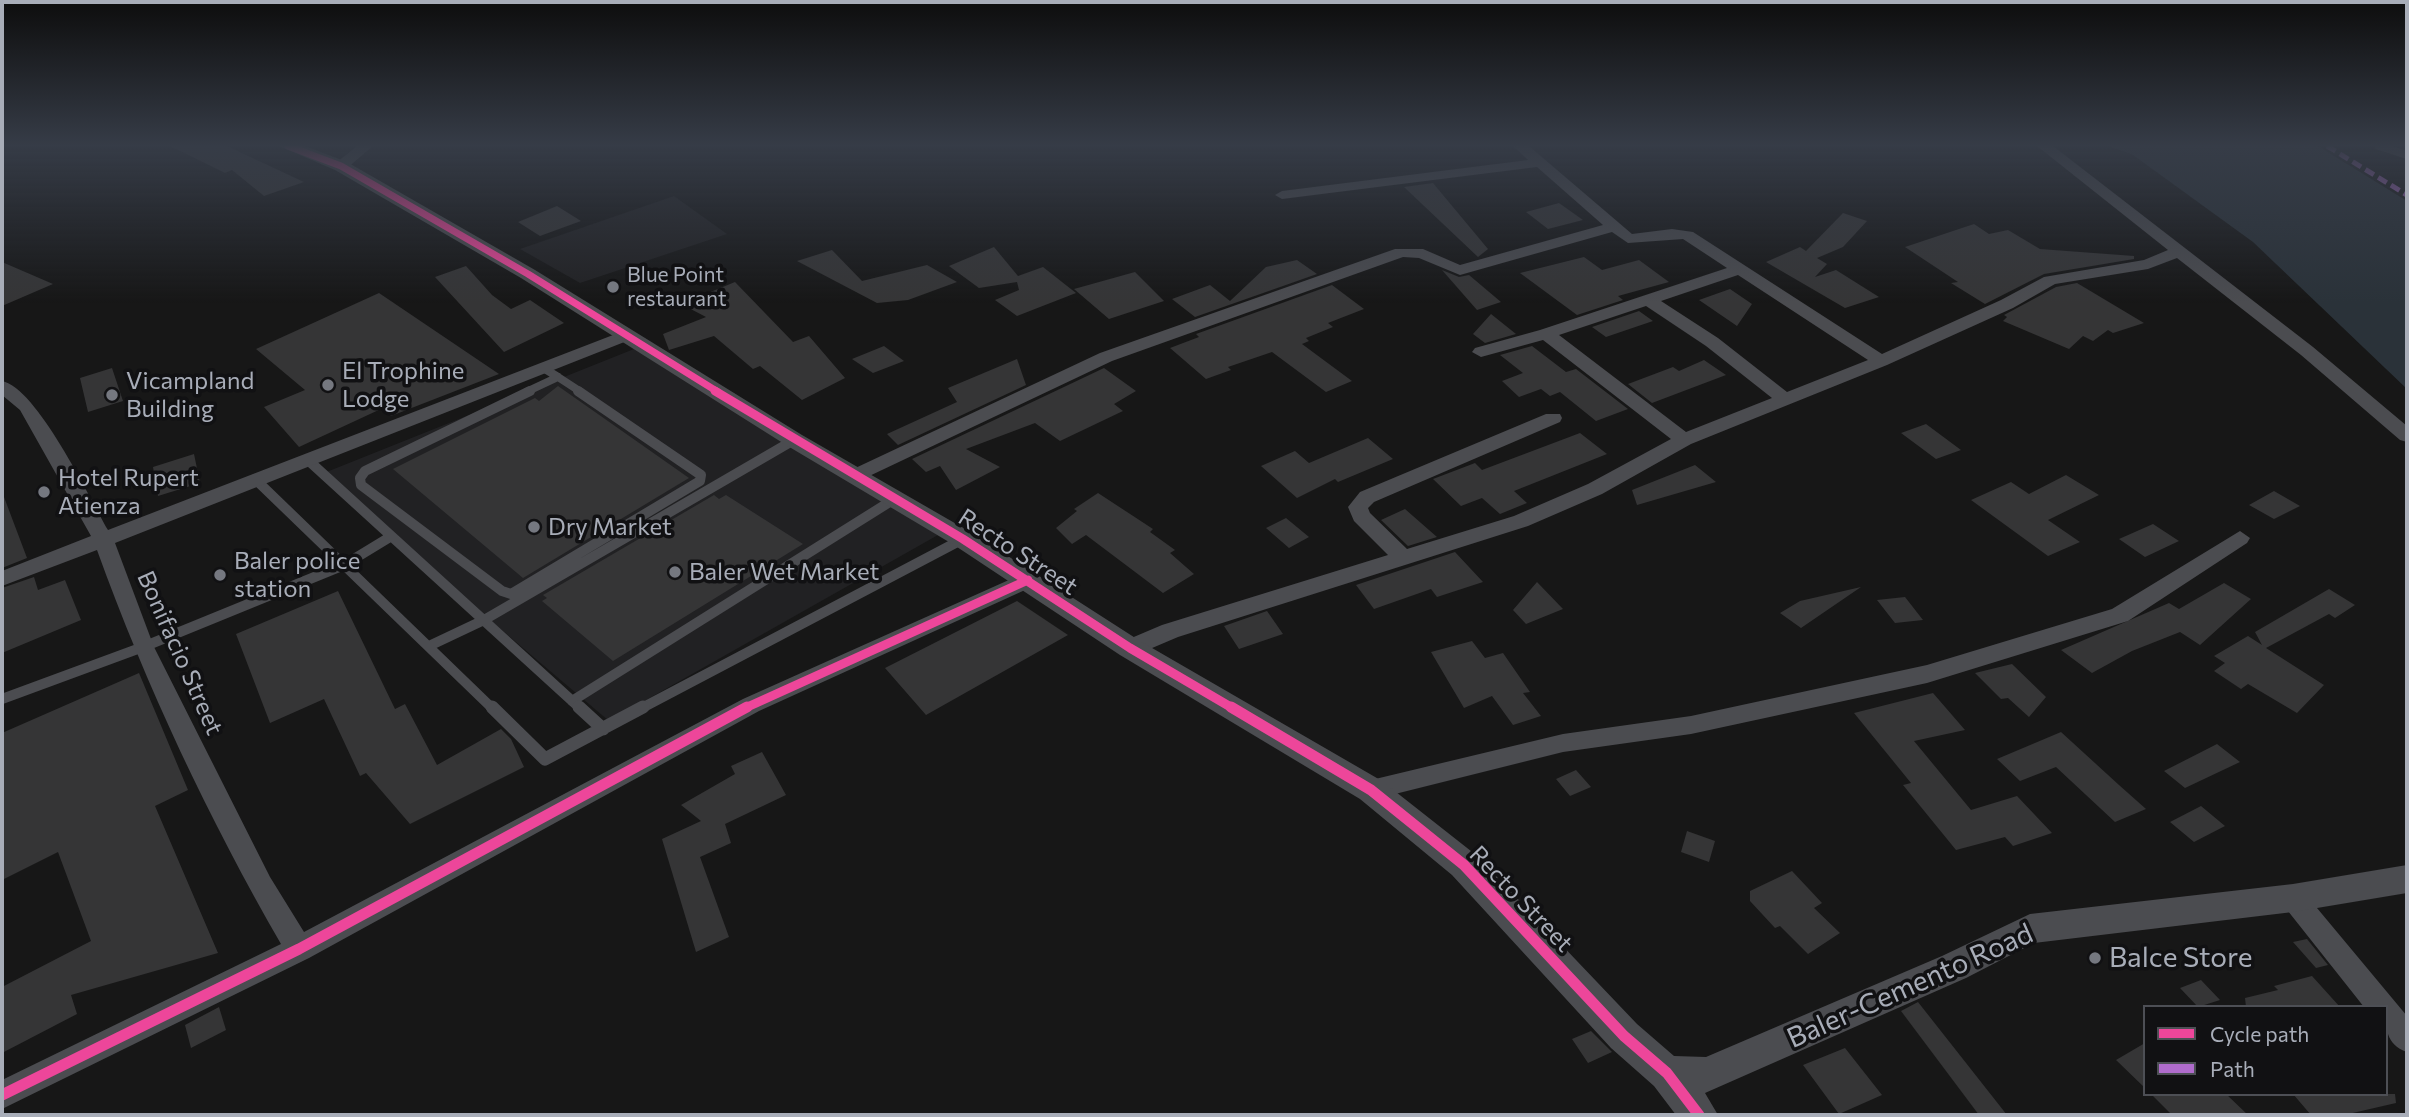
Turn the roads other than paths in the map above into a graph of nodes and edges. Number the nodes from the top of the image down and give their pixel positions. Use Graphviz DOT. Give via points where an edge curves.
graph roads {
  1 [pos="395,198"];
  2 [pos="1581,198"];
  3 [pos="2112,198"];
  4 [pos="1616,226"];
  5 [pos="2180,251"];
  6 [pos="1741,269"];
  7 [pos="1649,301"];
  8 [pos="1546,334"];
  9 [pos="626,335"];
  10 [pos="1481,352"];
  11 [pos="1881,361"];
  12 [pos="552,373"];
  13 [pos="2,386"];
  14 [pos="1783,398"];
  15 [pos="1553,418"];
  16 [pos="2407,436"];
  17 [pos="794,440"];
  18 [pos="1684,440"];
  19 [pos="309,461"];
  20 [pos="856,475"];
  21 [pos="255,479"];
  22 [pos="896,498"];
  23 [pos="390,537"];
  24 [pos="2239,538"];
  25 [pos="103,539"];
  26 [pos="963,539"];
  27 [pos="1403,558"];
  28 [pos="344,565"];
  29 [pos="2,579"];
  30 [pos="1028,580"];
  31 [pos="484,621"];
  32 [pos="429,646"];
  33 [pos="143,647"];
  34 [pos="1130,648"];
  35 [pos="2,699"];
  36 [pos="572,701"];
  37 [pos="603,729"];
  38 [pos="1371,790"];
  39 [pos="2407,879"];
  40 [pos="2293,898"];
  41 [pos="299,949"];
  42 [pos="2380,1005"];
  43 [pos="2388,1014"];
  44 [pos="2407,1038"];
  45 [pos="1667,1073"];
  46 [pos="2,1095"];
  47 [pos="1699,1115"];
  1 -- 9 [label="street, Recto Street"];
  2 -- 4 [label="street"];
  3 -- 5 [label="street"];
  4 -- 6 [label="street" via="1628,238 1687,234"];
  4 -- 20 [label="street" via="1460,270 1442,266 1423,251 1401,252 1106,357"];
  5 -- 11 [label="street" via="2148,264 2050,280"];
  5 -- 16 [label="street"];
  6 -- 7 [label="street"];
  6 -- 11 [label="street"];
  7 -- 8 [label="street"];
  7 -- 14 [label="street" via="1712,342"];
  8 -- 10 [label="street"];
  8 -- 18 [label="street"];
  9 -- 12 [label="street"];
  9 -- 17 [label="street, Recto Street"];
  11 -- 14 [label="street"];
  12 -- 12 [label="lane" via="695,469 700,481 511,594 361,485 360,478 365,471"];
  12 -- 19 [label="street"];
  13 -- 25 [label="street, Bonifacio Street" via="27,407"];
  14 -- 18 [label="street"];
  15 -- 27 [label="street" via="1367,497 1358,506 1361,516"];
  17 -- 20 [label="street, Recto Street"];
  17 -- 31 [label="lane"];
  18 -- 27 [label="street" via="1595,489 1521,522"];
  19 -- 21 [label="street"];
  19 -- 23 [label="lane"];
  20 -- 22 [label="street, Recto Street"];
  21 -- 25 [label="street"];
  21 -- 28 [label="lane"];
  22 -- 26 [label="street, Recto Street"];
  22 -- 36 [label="lane"];
  23 -- 28 [label="lane"];
  23 -- 31 [label="lane"];
  24 -- 38 [label="street" via="2120,615 1927,674 1691,725 1563,743"];
  25 -- 29 [label="street"];
  25 -- 33 [label="street, Bonifacio Street"];
  26 -- 30 [label="street, Recto Street"];
  26 -- 37 [label="lane"];
  27 -- 34 [label="street" via="1170,631"];
  28 -- 32 [label="lane"];
  28 -- 33 [label="lane"];
  30 -- 34 [label="street, Recto Street"];
  30 -- 41 [label="street" via="751,705"];
  31 -- 32 [label="lane"];
  31 -- 36 [label="lane"];
  32 -- 37 [label="lane" via="545,759"];
  33 -- 35 [label="lane"];
  33 -- 41 [label="street, Bonifacio Street" via="261,885"];
  34 -- 38 [label="street, Recto Street"];
  36 -- 37 [label="lane"];
  38 -- 45 [label="street, Recto Street" via="1464,865 1624,1036"];
  39 -- 40 [label="street, Baler-Cemento Road"];
  40 -- 42 [label="street"];
  40 -- 45 [label="street, Baler-Cemento Road" via="2030,929 1707,1075"];
  41 -- 46 [label="street"];
  43 -- 44 [label="street"];
  45 -- 47 [label="street, Recto Street"];
}
